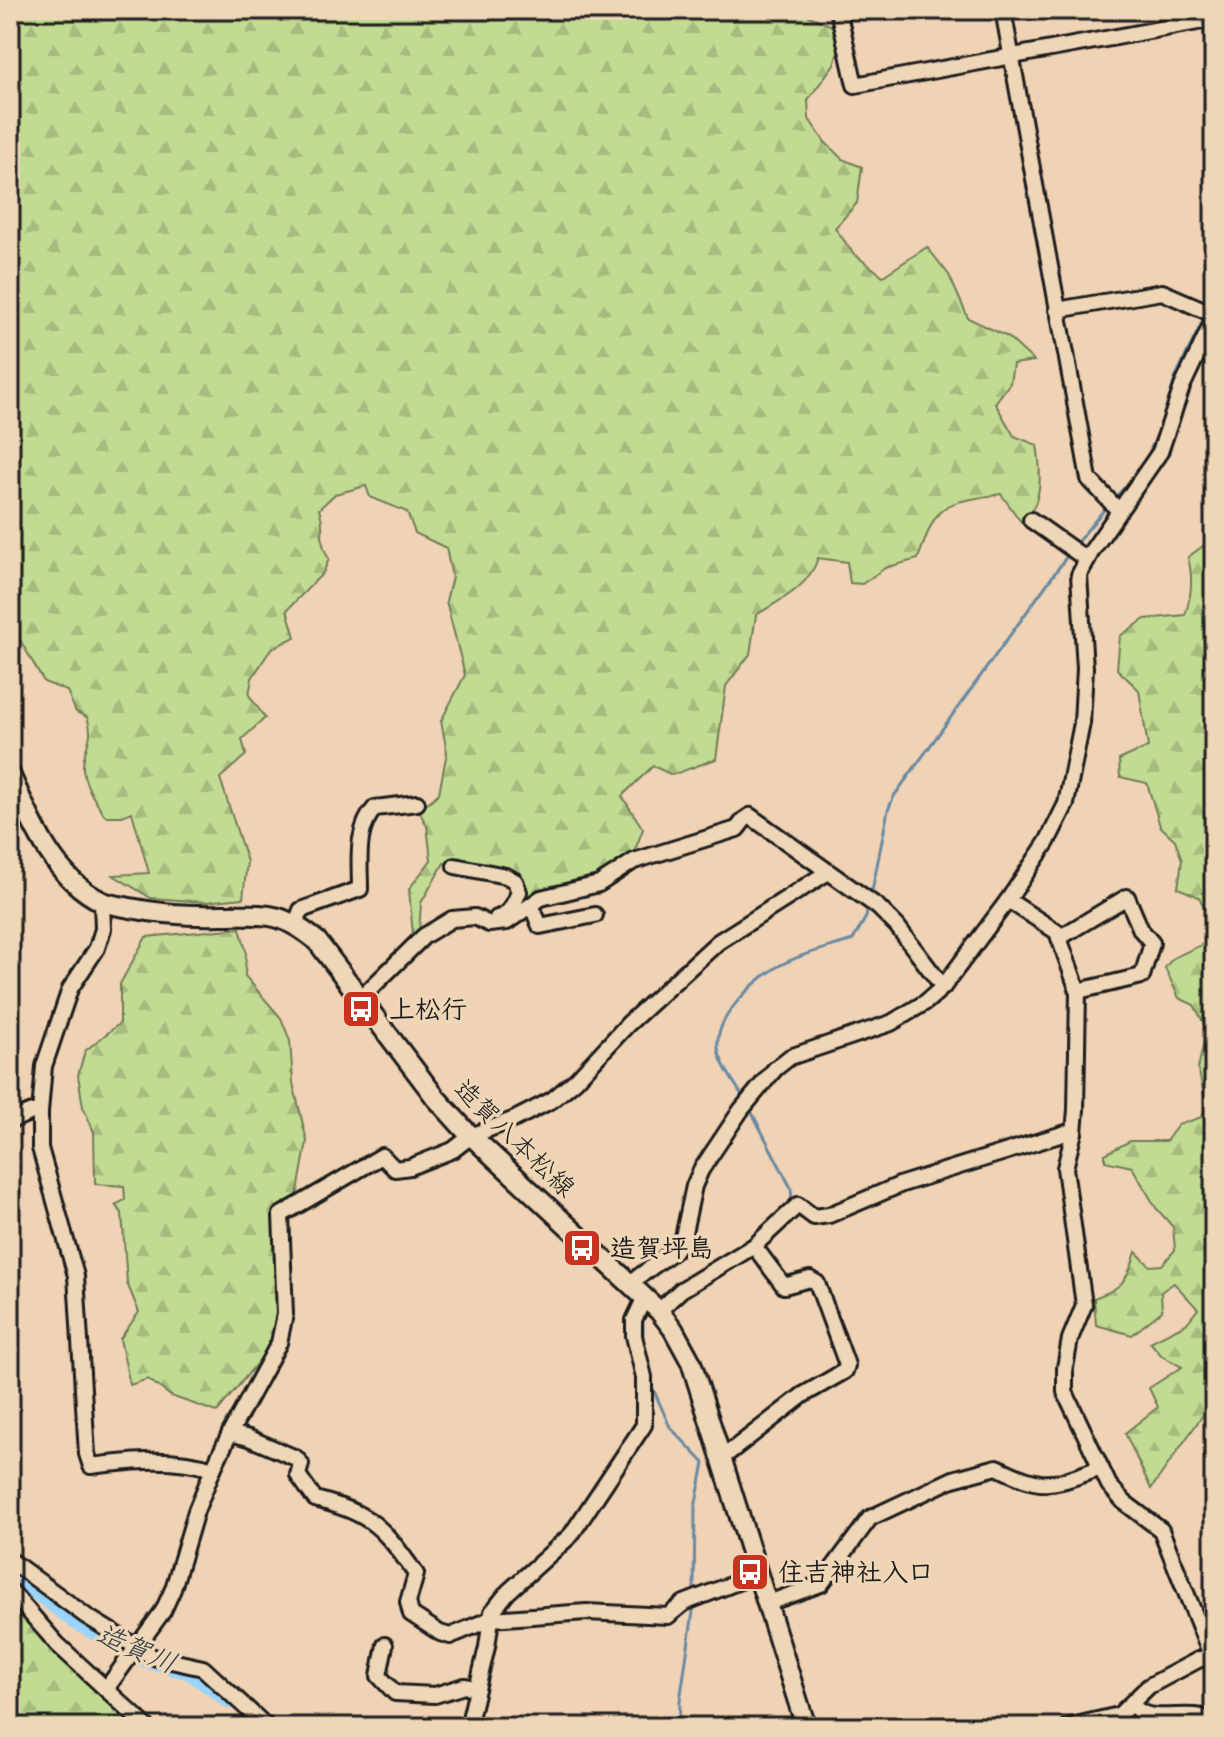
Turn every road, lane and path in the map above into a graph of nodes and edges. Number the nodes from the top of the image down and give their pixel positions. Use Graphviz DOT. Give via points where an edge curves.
graph roads {
  1 [pos="838,10"];
  2 [pos="1003,10"];
  3 [pos="1206,21"];
  4 [pos="1011,57"];
  5 [pos="1057,310"];
  6 [pos="1213,319"];
  7 [pos="1112,512"];
  8 [pos="1031,520"];
  9 [pos="1083,556"];
  10 [pos="10,774"];
  11 [pos="417,803"];
  12 [pos="455,866"];
  13 [pos="828,872"];
  14 [pos="1008,900"];
  15 [pos="102,902"];
  16 [pos="532,907"];
  17 [pos="595,915"];
  18 [pos="296,923"];
  19 [pos="489,924"];
  20 [pos="1059,938"];
  21 [pos="943,987"];
  22 [pos="1078,991"];
  23 [pos="361,998"];
  24 [pos="40,1112"];
  25 [pos="10,1121"];
  26 [pos="1074,1132"];
  27 [pos="471,1136"];
  28 [pos="754,1246"];
  29 [pos="630,1283"];
  30 [pos="652,1304"];
  31 [pos="230,1433"];
  32 [pos="722,1458"];
  33 [pos="1101,1468"];
  34 [pos="213,1469"];
  35 [pos="10,1560"];
  36 [pos="758,1574"];
  37 [pos="10,1590"];
  38 [pos="768,1603"];
  39 [pos="491,1619"];
  40 [pos="385,1645"];
  41 [pos="133,1651"];
  42 [pos="1213,1655"];
  43 [pos="477,1688"];
  44 [pos="106,1689"];
  45 [pos="1132,1704"];
  46 [pos="1214,1721"];
  47 [pos="147,1727"];
  48 [pos="267,1727"];
  49 [pos="468,1727"];
  50 [pos="806,1727"];
  51 [pos="1067,1727"];
  1 -- 4 [label="street" via="855,85"];
  2 -- 4 [label="street"];
  3 -- 4 [label="street"];
  4 -- 5 [label="street"];
  5 -- 6 [label="street" via="1162,292"];
  5 -- 7 [label="street" via="1089,479"];
  6 -- 7 [label="street" via="1160,452"];
  7 -- 9 [label="street"];
  8 -- 9 [label="street"];
  9 -- 14 [label="street" via="1082,723 1066,804"];
  10 -- 15 [label="main road" via="54,859"];
  11 -- 18 [label="street" via="375,808 361,832 360,889 301,910"];
  12 -- 19 [label="street" via="515,881 519,892 512,908"];
  13 -- 16 [label="street" via="750,816 737,829 634,861 599,884 541,898"];
  13 -- 21 [label="street" via="878,907"];
  13 -- 27 [label="street" via="718,942 552,1100"];
  14 -- 20 [label="street"];
  14 -- 21 [label="street"];
  15 -- 18 [label="main road" via="167,915 246,913"];
  15 -- 24 [label="street" via="97,948 70,989 44,1066"];
  16 -- 17 [label="street" via="540,926"];
  16 -- 19 [label="street" via="507,922"];
  18 -- 23 [label="main road, 造賀八本松線" via="317,941"];
  19 -- 23 [label="street" via="475,917 438,926"];
  20 -- 22 [label="street"];
  20 -- 22 [label="street" via="1127,897 1152,943 1142,976"];
  21 -- 29 [label="street" via="891,1023 790,1057 775,1069 701,1170 683,1237 674,1251"];
  22 -- 26 [label="street"];
  23 -- 27 [label="main road, 造賀八本松線"];
  24 -- 25 [label="street"];
  24 -- 34 [label="street" via="40,1148 76,1276 91,1466 160,1459"];
  26 -- 28 [label="street" via="902,1184 829,1215 814,1217 798,1205"];
  26 -- 33 [label="street" via="1065,1168 1084,1305 1070,1339 1065,1392"];
  27 -- 29 [label="main road, 造賀八本松線"];
  27 -- 31 [label="street" via="453,1150 410,1167 395,1169 382,1156 281,1215 285,1314 279,1343"];
  28 -- 30 [label="street"];
  28 -- 32 [label="street" via="784,1286 810,1279 817,1283 847,1365"];
  29 -- 30 [label="main road, 造賀八本松線"];
  30 -- 32 [label="main road, 造賀八本松線" via="691,1362"];
  30 -- 39 [label="street" via="634,1320 644,1377 644,1425 571,1535 508,1592"];
  31 -- 34 [label="street"];
  31 -- 39 [label="street" via="296,1458 301,1464 298,1475 315,1499 355,1511 388,1534 416,1574 408,1602 411,1614 450,1636"];
  32 -- 36 [label="main road, 造賀八本松線"];
  33 -- 38 [label="street" via="1048,1486 997,1467 953,1479 870,1518 821,1584"];
  33 -- 42 [label="street" via="1124,1502 1161,1530"];
  34 -- 41 [label="street" via="173,1589"];
  35 -- 41 [label="street"];
  36 -- 38 [label="main road, 造賀八本松線"];
  36 -- 39 [label="street" via="684,1603 668,1616 586,1612"];
  37 -- 44 [label="street"];
  38 -- 50 [label="main road, 造賀八本松線"];
  39 -- 43 [label="street"];
  40 -- 43 [label="street" via="379,1676 395,1693 435,1695 464,1686"];
  41 -- 44 [label="street"];
  41 -- 48 [label="street" via="203,1668"];
  42 -- 45 [label="street" via="1149,1686"];
  43 -- 49 [label="street"];
  44 -- 47 [label="street"];
  45 -- 46 [label="street" via="1148,1717 1195,1714"];
  45 -- 51 [label="street" via="1119,1715"];
}
